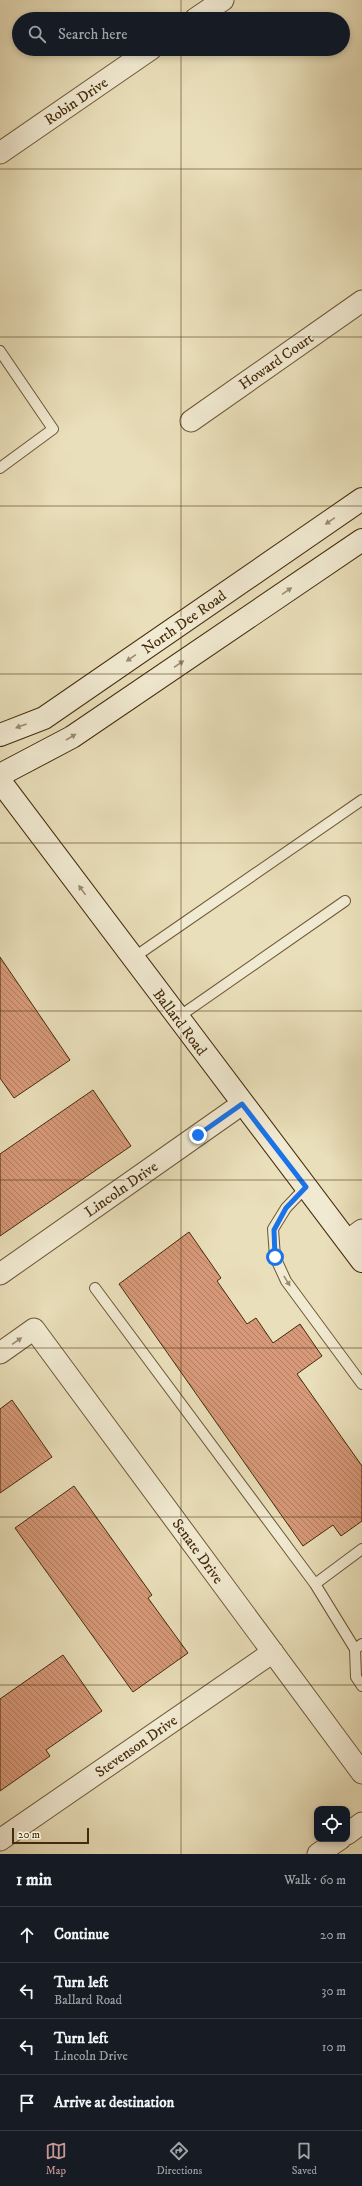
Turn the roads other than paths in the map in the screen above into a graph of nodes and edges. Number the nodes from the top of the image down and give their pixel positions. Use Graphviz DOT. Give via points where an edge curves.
graph roads {
  1 [pos="223,0"];
  2 [pos="205,12"];
  3 [pos="141,56"];
  4 [pos="0,153"];
  5 [pos="362,302"];
  6 [pos="0,351"];
  7 [pos="191,421"];
  8 [pos="0,468"];
  9 [pos="362,499"];
  10 [pos="362,540"];
  11 [pos="0,735"];
  12 [pos="0,775"];
  13 [pos="0,781"];
  14 [pos="362,800"];
  15 [pos="345,901"];
  16 [pos="133,958"];
  17 [pos="178,1018"];
  18 [pos="242,1104"];
  19 [pos="306,1187"];
  20 [pos="354,1236"];
  21 [pos="362,1261"];
  22 [pos="0,1274"];
  23 [pos="95,1288"];
  24 [pos="0,1352"];
  25 [pos="362,1384"];
  26 [pos="362,1549"];
  27 [pos="315,1584"];
  28 [pos="358,1646"];
  29 [pos="272,1652"];
  30 [pos="362,1686"];
  31 [pos="362,1774"];
  32 [pos="362,1823"];
  33 [pos="350,1832"];
  34 [pos="0,1840"];
  35 [pos="336,1842"];
  36 [pos="318,1854"];
  1 -- 2 [label="street"];
  3 -- 4 [label="street, Robin Drive"];
  5 -- 7 [label="street, Howard Court"];
  6 -- 8 [label="lane" via="53,429"];
  9 -- 11 [label="street, North Dee Road, one-way" via="44,718"];
  12 -- 10 [label="street, one-way" via="72,737"];
  16 -- 13 [label="street, Ballard Road, one-way"];
  14 -- 16 [label="lane"];
  15 -- 17 [label="lane"];
  16 -- 17 [label="street, Ballard Road"];
  17 -- 18 [label="street, Ballard Road"];
  18 -- 19 [label="street, Ballard Road"];
  18 -- 22 [label="street, Lincoln Drive"];
  19 -- 20 [label="street, Ballard Road"];
  19 -- 25 [label="lane, one-way" via="286,1208 274,1230 275,1257 286,1281"];
  20 -- 21 [label="street, Ballard Road"];
  23 -- 27 [label="lane"];
  24 -- 29 [label="street, Senate Drive, one-way" via="34,1329"];
  26 -- 27 [label="lane"];
  27 -- 28 [label="lane"];
  28 -- 30 [label="lane" via="356,1677"];
  29 -- 31 [label="street, Senate Drive"];
  29 -- 34 [label="street, Stevenson Drive"];
  32 -- 33 [label="street"];
  35 -- 36 [label="street"];
}
